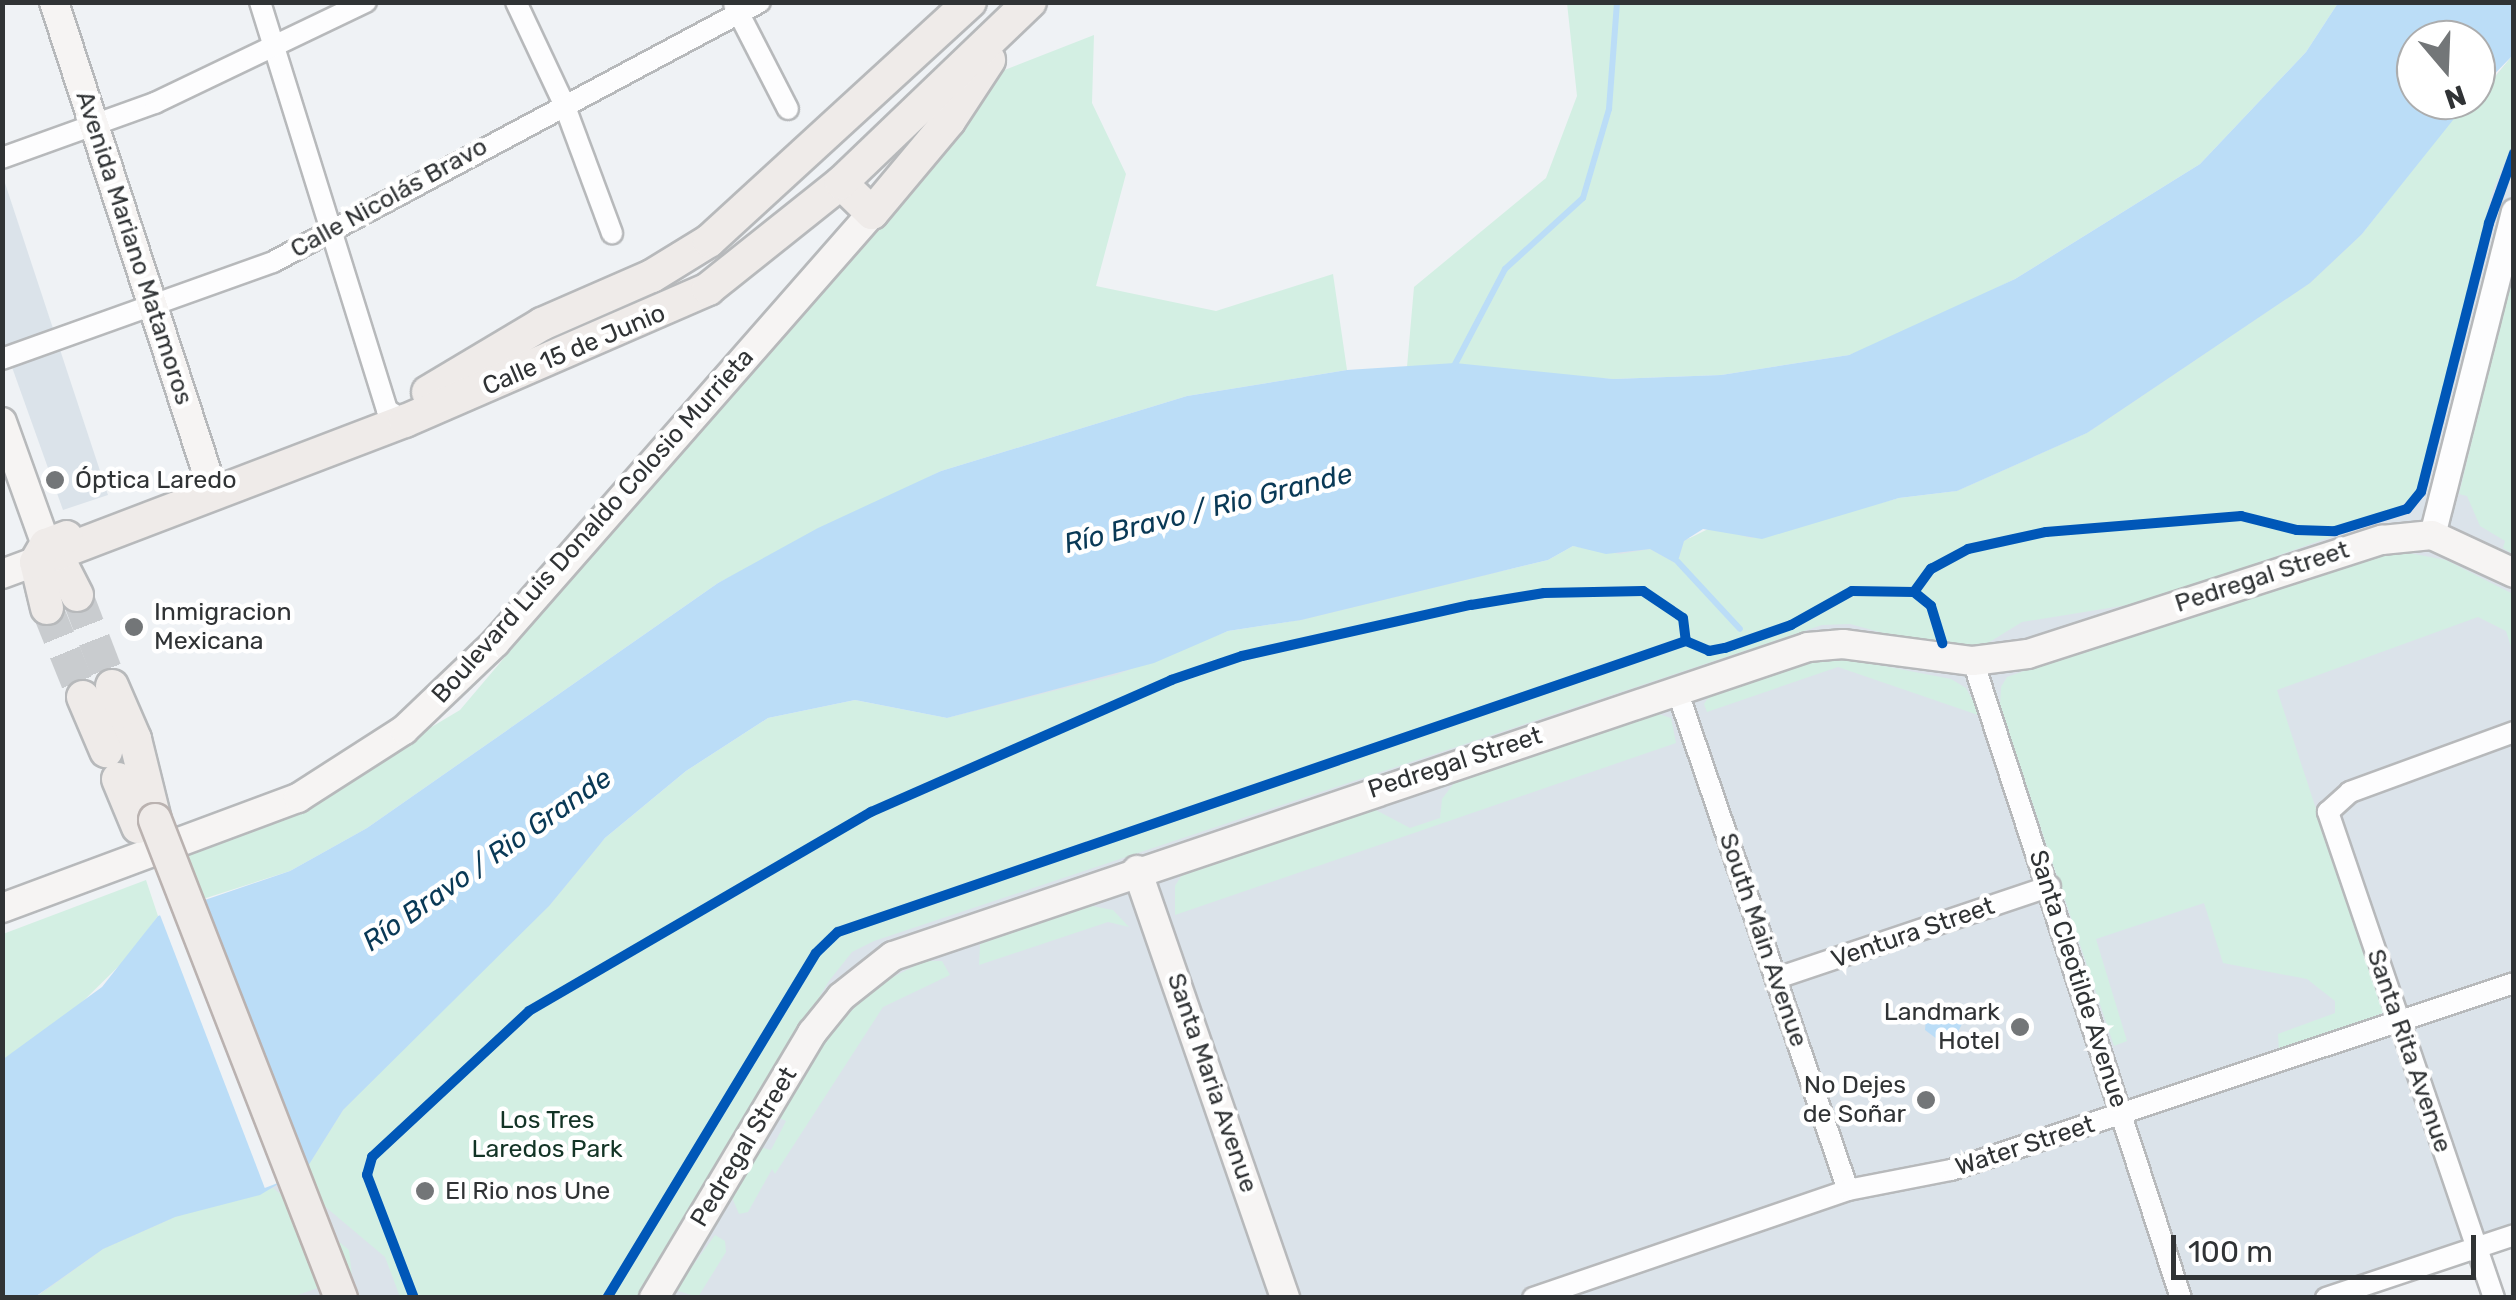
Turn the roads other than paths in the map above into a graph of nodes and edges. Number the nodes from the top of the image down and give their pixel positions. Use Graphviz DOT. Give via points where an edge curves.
graph roads {
  1 [pos="54,2"];
  2 [pos="260,2"];
  3 [pos="366,2"];
  4 [pos="516,2"];
  5 [pos="760,2"];
  6 [pos="970,2"];
  7 [pos="736,8"];
  8 [pos="1021,9"];
  9 [pos="276,50"];
  10 [pos="564,104"];
  11 [pos="788,109"];
  12 [pos="93,128"];
  13 [pos="2,158"];
  14 [pos="841,183"];
  15 [pos="2514,210"];
  16 [pos="872,213"];
  17 [pos="329,233"];
  18 [pos="612,233"];
  19 [pos="153,309"];
  20 [pos="2,359"];
  21 [pos="396,416"];
  22 [pos="2,422"];
  23 [pos="212,488"];
  24 [pos="2432,535"];
  25 [pos="46,554"];
  26 [pos="2514,572"];
  27 [pos="2,574"];
  28 [pos="62,602"];
  29 [pos="1973,661"];
  30 [pos="1677,690"];
  31 [pos="2514,732"];
  32 [pos="147,823"];
  33 [pos="1137,870"];
  34 [pos="2050,886"];
  35 [pos="2,908"];
  36 [pos="1777,978"];
  37 [pos="2514,982"];
  38 [pos="2399,1021"];
  39 [pos="2122,1115"];
  40 [pos="1848,1190"];
  41 [pos="2514,1234"];
  42 [pos="2477,1246"];
  43 [pos="319,1298"];
  44 [pos="341,1298"];
  45 [pos="654,1298"];
  46 [pos="1285,1298"];
  47 [pos="1534,1298"];
  48 [pos="2181,1298"];
  49 [pos="2326,1298"];
  50 [pos="2494,1298"];
  1 -- 12 [label="main road, Avenida Mariano Matamoros"];
  2 -- 9 [label="street"];
  3 -- 9 [label="street"];
  4 -- 10 [label="street"];
  5 -- 7 [label="street, Calle Nicolás Bravo"];
  6 -- 21 [label="main road, Calle 15 de Junio" via="694,252 542,324"];
  7 -- 10 [label="street, Calle Nicolás Bravo"];
  7 -- 11 [label="street"];
  8 -- 14 [label="main road, Calle 15 de Junio"];
  8 -- 16 [label="main road" via="949,121"];
  9 -- 12 [label="street"];
  9 -- 17 [label="street"];
  10 -- 17 [label="street, Calle Nicolás Bravo"];
  10 -- 18 [label="street"];
  12 -- 13 [label="street"];
  12 -- 19 [label="main road, Avenida Mariano Matamoros"];
  14 -- 16 [label="main road"];
  14 -- 21 [label="main road, Calle 15 de Junio" via="756,256 677,306"];
  15 -- 24 [label="street"];
  16 -- 35 [label="main road, Boulevard Luis Donaldo Colosio Murrieta" via="495,643 404,730 286,803"];
  17 -- 19 [label="street, Calle Nicolás Bravo"];
  17 -- 21 [label="street"];
  19 -- 20 [label="street, Calle Nicolás Bravo"];
  19 -- 23 [label="main road, Avenida Mariano Matamoros"];
  21 -- 23 [label="main road, Calle 15 de Junio"];
  22 -- 25 [label="main road"];
  23 -- 25 [label="main road, Calle 15 de Junio"];
  24 -- 26 [label="main road"];
  24 -- 29 [label="main road, Pedregal Street" via="2316,557 2028,654"];
  25 -- 27 [label="main road, Calle 15 de Junio"];
  25 -- 28 [label="main road"];
  29 -- 30 [label="main road, Pedregal Street" via="1844,644 1808,647"];
  29 -- 34 [label="street, Santa Cleotilde Avenue"];
  30 -- 33 [label="main road, Pedregal Street"];
  30 -- 36 [label="street, South Main Avenue"];
  31 -- 38 [label="street, Santa Rita Avenue" via="2330,804 2330,822"];
  32 -- 32 [label="main road" via="136,739 98,691 112,765"];
  32 -- 43 [label="main road"];
  32 -- 44 [label="main road, bridge"];
  33 -- 45 [label="main road, Pedregal Street" via="893,956 868,973 812,1033"];
  33 -- 46 [label="main road, Santa Maria Avenue"];
  34 -- 36 [label="street, Ventura Street"];
  34 -- 39 [label="street, Santa Cleotilde Avenue"];
  36 -- 40 [label="street, South Main Avenue"];
  37 -- 38 [label="street, Water Street"];
  38 -- 39 [label="street, Water Street"];
  38 -- 42 [label="street, Santa Rita Avenue"];
  39 -- 40 [label="street, Water Street" via="1951,1170"];
  39 -- 48 [label="street, Santa Cleotilde Avenue"];
  40 -- 47 [label="street, Water Street"];
  41 -- 42 [label="street"];
  42 -- 49 [label="street"];
  42 -- 50 [label="street, Santa Rita Avenue"];
}
